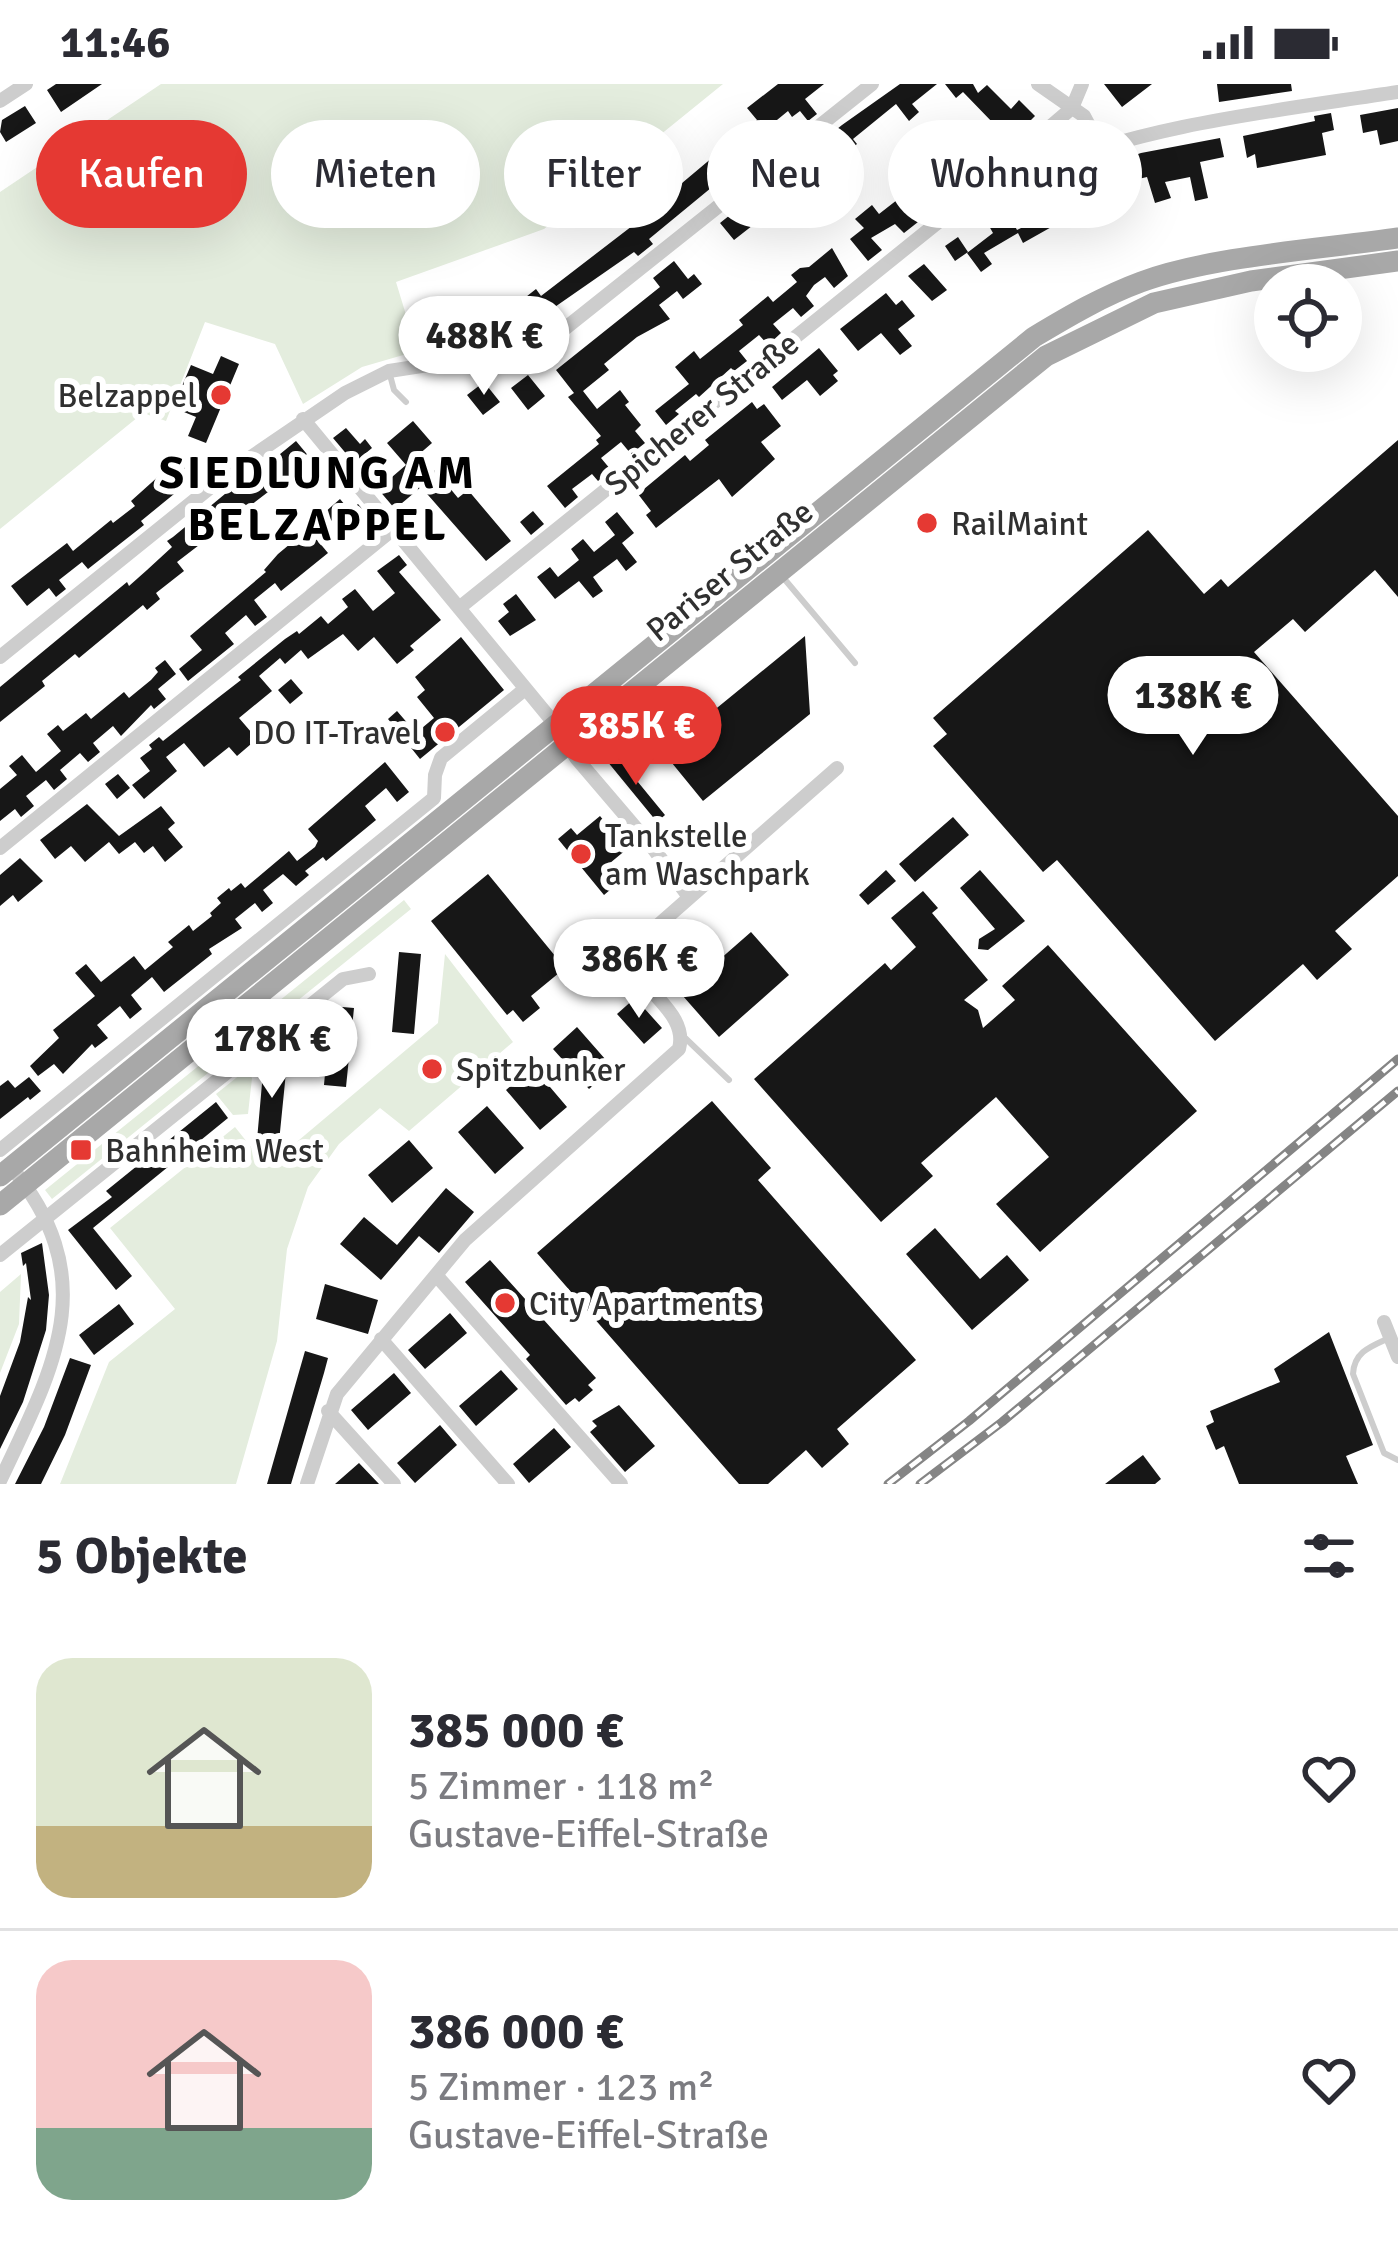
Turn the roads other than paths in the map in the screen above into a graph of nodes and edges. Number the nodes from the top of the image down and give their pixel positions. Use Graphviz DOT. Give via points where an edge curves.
graph roads {
  1 [pos="26,84"];
  2 [pos="872,84"];
  3 [pos="1038,84"];
  4 [pos="1082,84"];
  5 [pos="1398,92"];
  6 [pos="0,101"];
  7 [pos="1072,108"];
  8 [pos="1058,120"];
  9 [pos="1084,120"];
  10 [pos="1142,137"];
  11 [pos="931,228"];
  12 [pos="1398,238"];
  13 [pos="1398,261"];
  14 [pos="389,371"];
  15 [pos="406,402"];
  16 [pos="303,419"];
  17 [pos="392,530"];
  18 [pos="778,572"];
  19 [pos="459,608"];
  20 [pos="0,657"];
  21 [pos="855,663"];
  22 [pos="525,689"];
  23 [pos="561,735"];
  24 [pos="837,768"];
  25 [pos="0,848"];
  26 [pos="689,897"];
  27 [pos="368,974"];
  28 [pos="682,1035"];
  29 [pos="729,1080"];
  30 [pos="9,1169"];
  31 [pos="0,1205"];
  32 [pos="46,1217"];
  33 [pos="0,1255"];
  34 [pos="436,1275"];
  35 [pos="1384,1322"];
  36 [pos="1390,1337"];
  37 [pos="381,1339"];
  38 [pos="1398,1357"];
  39 [pos="328,1411"];
  40 [pos="1398,1460"];
  41 [pos="0,1481"];
  42 [pos="307,1484"];
  43 [pos="394,1484"];
  44 [pos="508,1484"];
  45 [pos="621,1484"];
  1 -- 6 [label="street"];
  2 -- 14 [label="street" via="563,330 512,352"];
  3 -- 7 [label="street"];
  4 -- 7 [label="street"];
  5 -- 10 [label="street, Spicherer Straße"];
  7 -- 8 [label="street, Spicherer Straße"];
  7 -- 9 [label="street"];
  11 -- 19 [label="street, Spicherer Straße"];
  12 -- 23 [label="main road, Pariser Straße" via="1204,267 1084,306 1034,337"];
  13 -- 18 [label="main road, Pariser Straße" via="1212,289 1098,328 1046,356"];
  14 -- 15 [label="lane"];
  14 -- 16 [label="street"];
  16 -- 17 [label="street"];
  16 -- 20 [label="street"];
  17 -- 19 [label="street"];
  17 -- 25 [label="street"];
  18 -- 21 [label="lane"];
  18 -- 23 [label="main road, Pariser Straße"];
  19 -- 22 [label="street"];
  22 -- 23 [label="street"];
  22 -- 30 [label="street, Pariser Straße" via="441,758 434,798"];
  23 -- 26 [label="street"];
  23 -- 30 [label="main road, Pariser Straße"];
  24 -- 26 [label="street"];
  26 -- 28 [label="street" via="632,954"];
  27 -- 32 [label="street" via="343,979"];
  28 -- 29 [label="lane"];
  28 -- 34 [label="street" via="679,1048 490,1214"];
  30 -- 31 [label="main road, Pariser Straße"];
  30 -- 32 [label="street"];
  32 -- 33 [label="street"];
  32 -- 41 [label="street" via="64,1276 65,1313 38,1402"];
  34 -- 37 [label="street"];
  34 -- 45 [label="street"];
  35 -- 36 [label="street"];
  36 -- 38 [label="street"];
  36 -- 40 [label="lane" via="1362,1352 1353,1374 1384,1453"];
  37 -- 39 [label="street"];
  37 -- 44 [label="street"];
  39 -- 42 [label="street"];
  39 -- 43 [label="street"];
}
